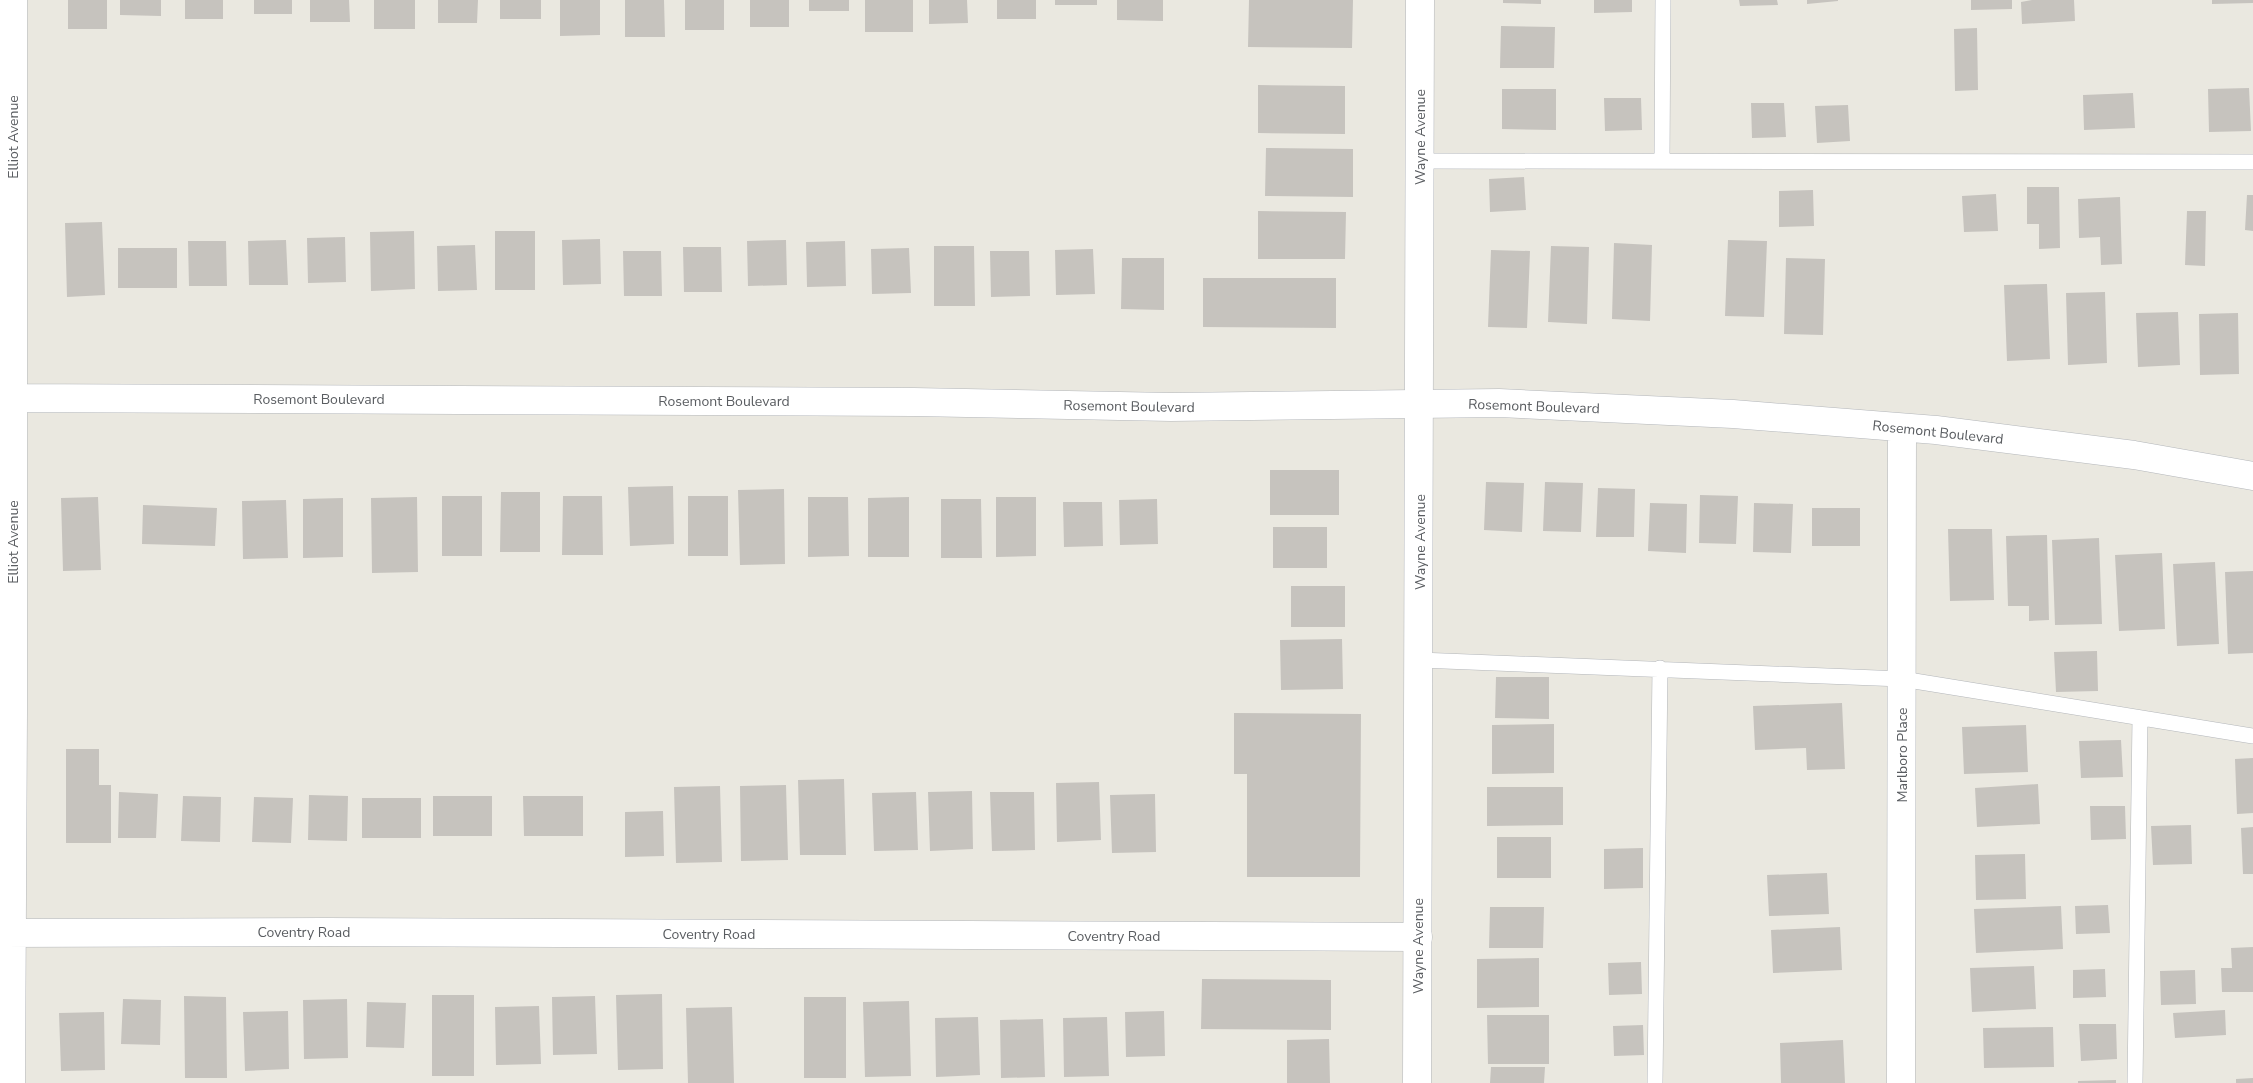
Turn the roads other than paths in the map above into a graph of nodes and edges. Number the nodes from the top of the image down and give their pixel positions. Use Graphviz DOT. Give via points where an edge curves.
graph roads {
  1 [pos="13,0"];
  2 [pos="1420,0"];
  3 [pos="1663,0"];
  4 [pos="1420,161"];
  5 [pos="1662,161"];
  6 [pos="2253,162"];
  7 [pos="6,398"];
  8 [pos="1420,404"];
  9 [pos="1902,428"];
  10 [pos="2253,476"];
  11 [pos="1419,660"];
  12 [pos="1660,668"];
  13 [pos="1902,679"];
  14 [pos="2140,718"];
  15 [pos="2253,736"];
  16 [pos="6,934"];
  17 [pos="1418,937"];
  18 [pos="11,1083"];
  19 [pos="1417,1083"];
  20 [pos="1655,1083"];
  21 [pos="1901,1083"];
  22 [pos="2135,1083"];
  1 -- 7 [label="street, Elliot Avenue"];
  2 -- 4 [label="street, Wayne Avenue"];
  3 -- 5 [label="lane"];
  4 -- 5 [label="lane"];
  4 -- 8 [label="street, Wayne Avenue"];
  5 -- 6 [label="lane"];
  7 -- 8 [label="street, Rosemont Boulevard" via="914,402 1171,407"];
  7 -- 16 [label="street, Elliot Avenue" via="13,712"];
  8 -- 9 [label="street, Rosemont Boulevard" via="1499,403 1694,412"];
  8 -- 11 [label="street, Wayne Avenue"];
  9 -- 10 [label="street, Rosemont Boulevard" via="2134,455"];
  9 -- 13 [label="street, Marlboro Place"];
  11 -- 12 [label="lane"];
  11 -- 17 [label="street, Wayne Avenue"];
  12 -- 13 [label="lane"];
  12 -- 20 [label="lane"];
  13 -- 14 [label="lane"];
  13 -- 21 [label="street, Marlboro Place"];
  14 -- 15 [label="lane"];
  14 -- 22 [label="lane"];
  16 -- 17 [label="street, Coventry Road" via="334,932"];
  16 -- 18 [label="street, Elliot Avenue"];
  17 -- 19 [label="street, Wayne Avenue"];
}
